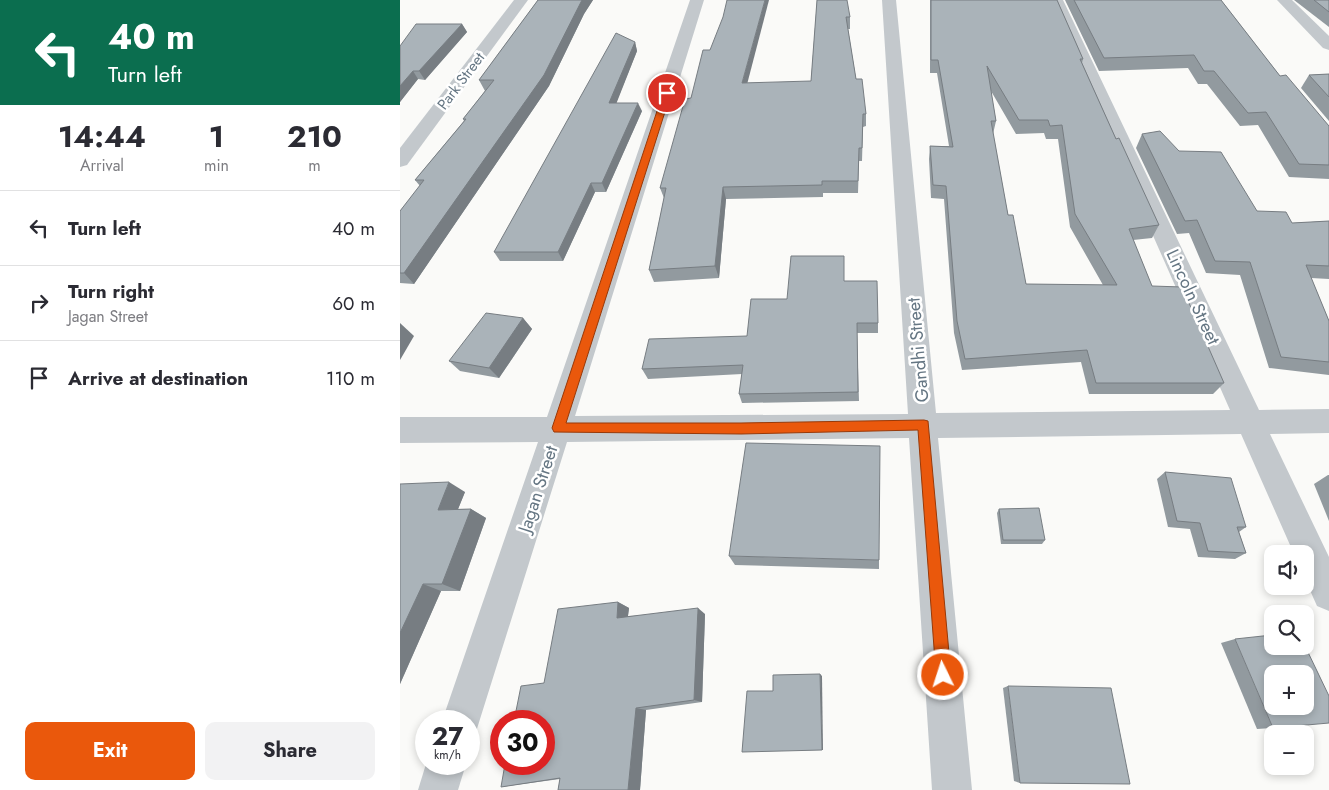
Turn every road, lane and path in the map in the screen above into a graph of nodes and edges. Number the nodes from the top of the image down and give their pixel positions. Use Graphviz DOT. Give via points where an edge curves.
graph roads {
  1 [pos="521,0"];
  2 [pos="697,0"];
  3 [pos="889,0"];
  4 [pos="1056,0"];
  5 [pos="1284,0"];
  6 [pos="1329,45"];
  7 [pos="400,161"];
  8 [pos="1329,420"];
  9 [pos="1250,421"];
  10 [pos="924,425"];
  11 [pos="558,428"];
  12 [pos="400,430"];
  13 [pos="1329,594"];
  14 [pos="465,710"];
  15 [pos="443,775"];
  16 [pos="438,790"];
  17 [pos="952,790"];
  1 -- 7 [label="street, Park Street"];
  2 -- 11 [label="street, Jagan Street"];
  3 -- 10 [label="street, Gandhi Street"];
  4 -- 9 [label="street, Lincoln Street"];
  5 -- 6 [label="street"];
  8 -- 9 [label="street"];
  9 -- 10 [label="street"];
  9 -- 13 [label="street, Lincoln Street"];
  10 -- 11 [label="street"];
  10 -- 17 [label="street, Gandhi Street"];
  11 -- 12 [label="street"];
  11 -- 14 [label="street, Jagan Street"];
  15 -- 16 [label="street"];
}
